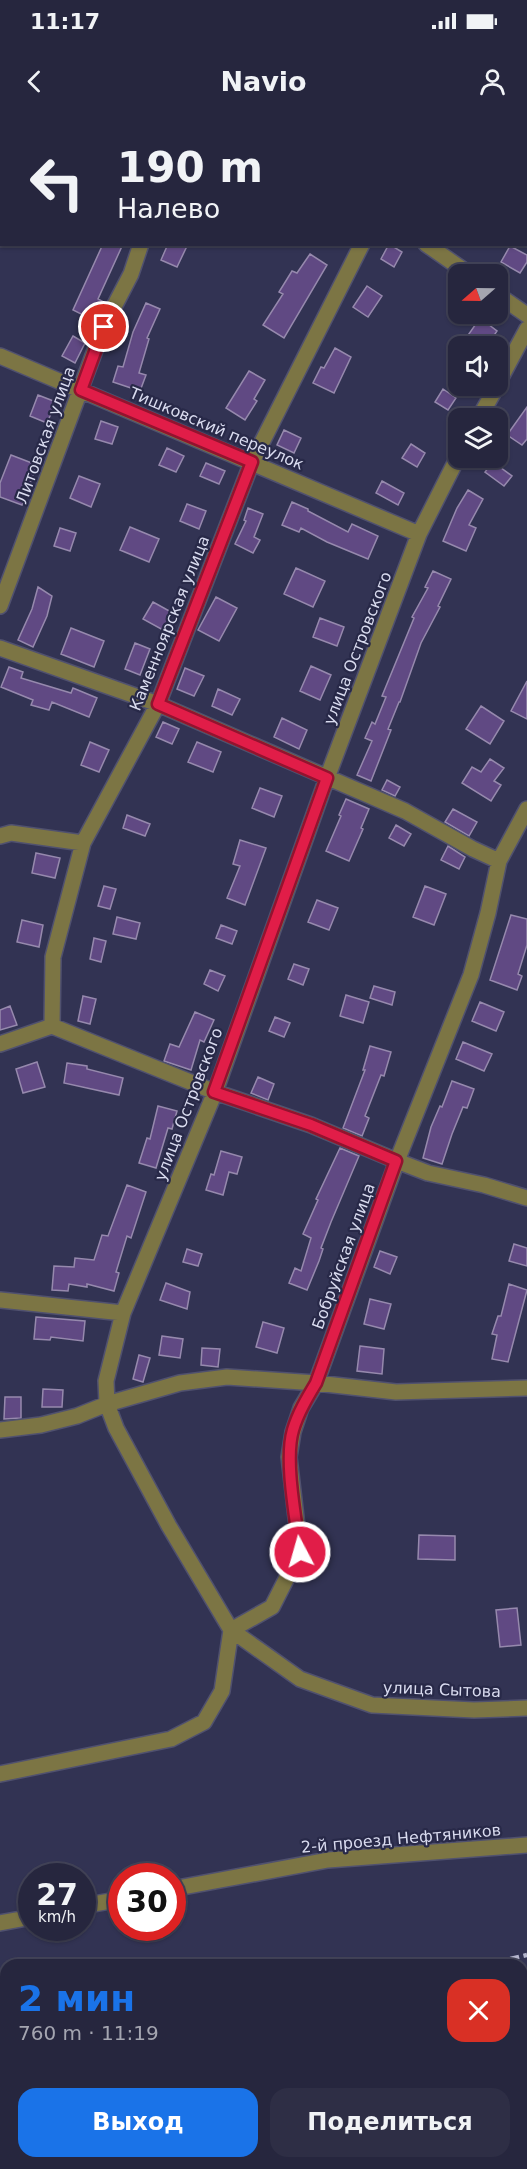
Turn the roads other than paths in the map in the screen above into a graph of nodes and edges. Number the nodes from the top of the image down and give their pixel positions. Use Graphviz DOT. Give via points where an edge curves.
graph roads {
  1 [pos="140,246"];
  2 [pos="361,246"];
  3 [pos="429,246"];
  4 [pos="455,264"];
  5 [pos="508,302"];
  6 [pos="527,315"];
  7 [pos="527,329"];
  8 [pos="0,356"];
  9 [pos="508,364"];
  10 [pos="81,390"];
  11 [pos="252,462"];
  12 [pos="452,468"];
  13 [pos="419,534"];
  14 [pos="0,606"];
  15 [pos="0,648"];
  16 [pos="158,704"];
  17 [pos="327,778"];
  18 [pos="527,809"];
  19 [pos="0,836"];
  20 [pos="82,843"];
  21 [pos="499,861"];
  22 [pos="52,1026"];
  23 [pos="0,1044"];
  24 [pos="214,1092"];
  25 [pos="396,1161"];
  26 [pos="527,1198"];
  27 [pos="0,1300"];
  28 [pos="123,1313"];
  29 [pos="316,1383"];
  30 [pos="527,1388"];
  31 [pos="107,1404"];
  32 [pos="0,1431"];
  33 [pos="231,1630"];
  34 [pos="527,1708"];
  35 [pos="0,1776"];
  36 [pos="527,1845"];
  37 [pos="186,1886"];
  38 [pos="18,1920"];
  39 [pos="0,1923"];
  1 -- 10 [label="street, Литовская улица"];
  2 -- 11 [label="street, Каменноярская улица"];
  3 -- 4 [label="street"];
  5 -- 6 [label="street"];
  7 -- 9 [label="street"];
  8 -- 10 [label="street, Тишковский переулок"];
  10 -- 11 [label="street, Тишковский переулок"];
  10 -- 14 [label="street, Литовская улица"];
  11 -- 13 [label="street, Тишковский переулок"];
  11 -- 16 [label="street, Каменноярская улица"];
  12 -- 13 [label="street, улица Островского"];
  13 -- 17 [label="street, улица Островского"];
  15 -- 16 [label="street"];
  16 -- 17 [label="street"];
  16 -- 20 [label="street, Каменноярская улица"];
  17 -- 21 [label="street" via="405,812"];
  17 -- 24 [label="street, улица Островского"];
  18 -- 21 [label="street, Бобруйская улица"];
  19 -- 20 [label="street" via="11,832"];
  20 -- 22 [label="street, Каменноярская улица" via="53,957"];
  21 -- 25 [label="street, Бобруйская улица" via="471,975"];
  22 -- 23 [label="street"];
  22 -- 24 [label="street"];
  24 -- 25 [label="street" via="311,1125"];
  24 -- 28 [label="street, улица Островского"];
  25 -- 26 [label="street"];
  25 -- 29 [label="street, Бобруйская улица"];
  27 -- 28 [label="street"];
  28 -- 31 [label="street, улица Островского" via="106,1382"];
  29 -- 30 [label="street" via="396,1392"];
  29 -- 31 [label="street" via="227,1377 180,1383"];
  29 -- 33 [label="street, Бобруйская улица" via="292,1432 290,1457 300,1552 272,1607"];
  31 -- 32 [label="street" via="77,1416"];
  31 -- 33 [label="street, улица Островского" via="169,1526"];
  33 -- 34 [label="street, улица Сытова" via="300,1679 372,1705 474,1710"];
  33 -- 35 [label="street" via="222,1691 204,1722 171,1738"];
  36 -- 37 [label="street, 2-й проезд Нефтяников" via="328,1860"];
  38 -- 39 [label="street"];
}
